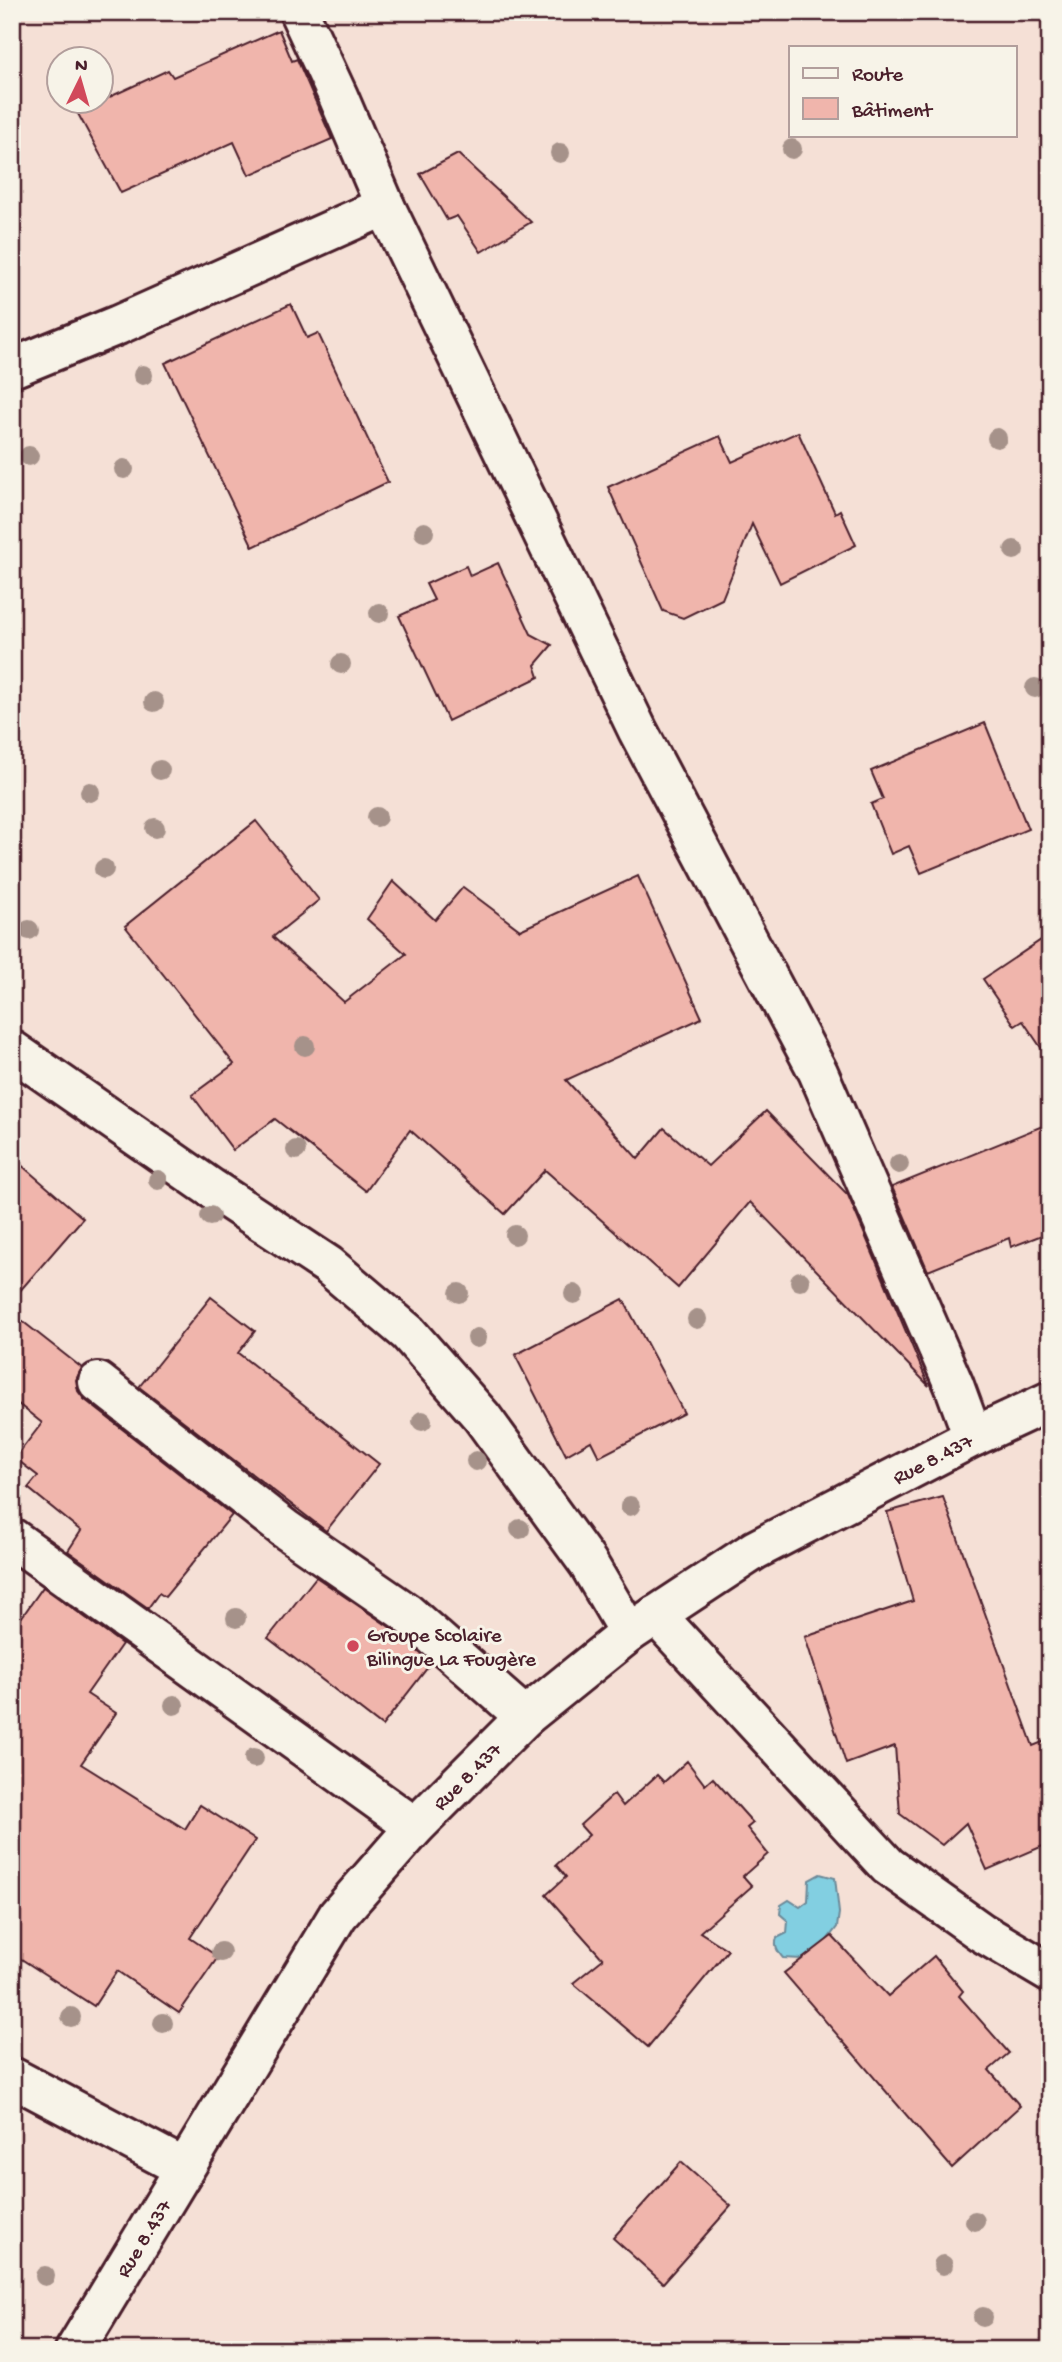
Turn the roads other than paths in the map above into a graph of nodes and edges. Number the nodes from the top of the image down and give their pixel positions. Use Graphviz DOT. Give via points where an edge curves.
graph roads {
  1 [pos="299,12"];
  2 [pos="385,206"];
  3 [pos="12,368"];
  4 [pos="12,1051"];
  5 [pos="98,1382"];
  6 [pos="1050,1401"];
  7 [pos="973,1437"];
  8 [pos="12,1538"];
  9 [pos="642,1624"];
  10 [pos="525,1717"];
  11 [pos="415,1827"];
  12 [pos="1050,1973"];
  13 [pos="12,2077"];
  14 [pos="184,2168"];
  15 [pos="75,2350"];
  1 -- 2 [label="street"];
  2 -- 3 [label="street"];
  2 -- 7 [label="street" via="638,731 818,1072"];
  4 -- 9 [label="street" via="328,1265 408,1333 482,1417 588,1563"];
  5 -- 10 [label="street" via="285,1529 407,1613"];
  6 -- 7 [label="street, Rue 8.437"];
  7 -- 9 [label="street, Rue 8.437" via="754,1550"];
  8 -- 11 [label="street"];
  9 -- 10 [label="street, Rue 8.437"];
  9 -- 12 [label="street" via="888,1866 981,1932"];
  10 -- 11 [label="street, Rue 8.437"];
  11 -- 14 [label="street, Rue 8.437" via="338,1915"];
  13 -- 14 [label="street"];
  14 -- 15 [label="street, Rue 8.437"];
}
